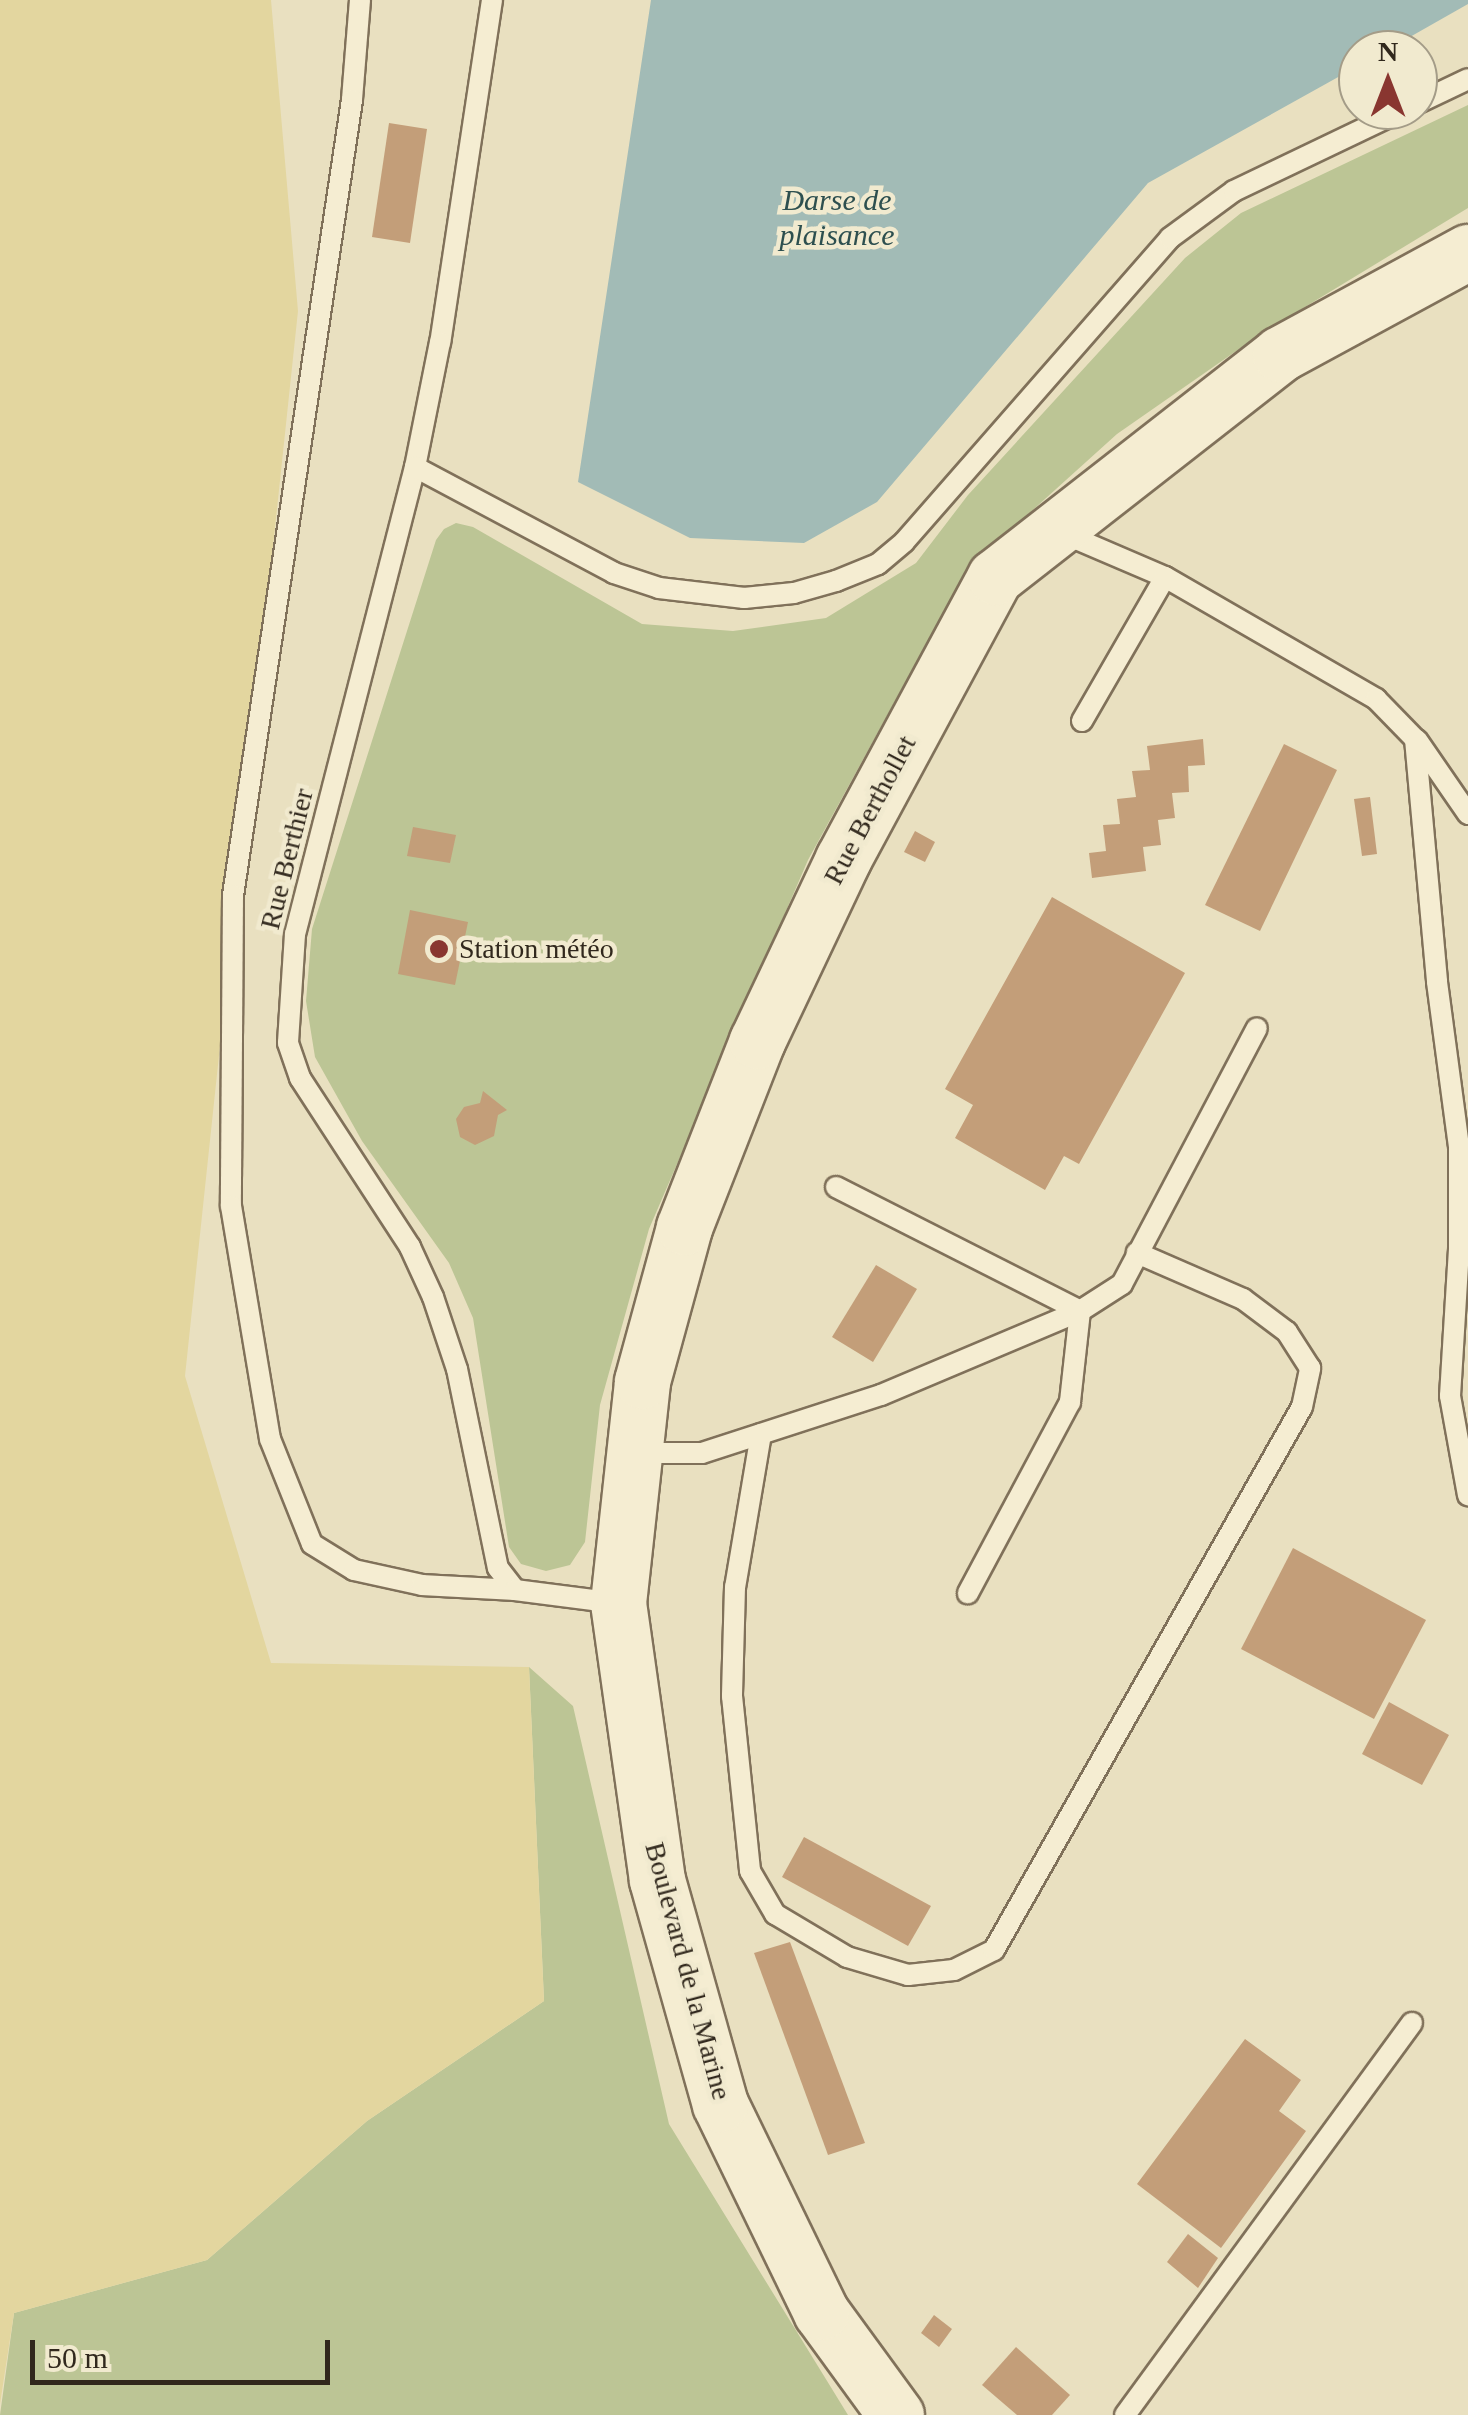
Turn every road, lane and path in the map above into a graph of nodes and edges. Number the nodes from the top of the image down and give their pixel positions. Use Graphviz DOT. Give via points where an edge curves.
graph roads {
  1 [pos="360,0"];
  2 [pos="492,0"];
  3 [pos="1468,78"];
  4 [pos="1438,93"];
  5 [pos="1361,130"];
  6 [pos="1454,267"];
  7 [pos="415,467"];
  8 [pos="1054,529"];
  9 [pos="1165,577"];
  10 [pos="1082,721"];
  11 [pos="1416,738"];
  12 [pos="1468,814"];
  13 [pos="1257,1028"];
  14 [pos="1463,1147"];
  15 [pos="836,1187"];
  16 [pos="1137,1254"];
  17 [pos="1080,1311"];
  18 [pos="761,1434"];
  19 [pos="632,1453"];
  20 [pos="1468,1495"];
  21 [pos="515,1590"];
  22 [pos="968,1594"];
  23 [pos="618,1604"];
  24 [pos="1412,2023"];
  25 [pos="896,2415"];
  26 [pos="1125,2415"];
  1 -- 21 [label="lane" via="352,100 233,895 231,1206 270,1439 312,1544 371,1574 422,1585"];
  2 -- 7 [label="lane, Rue Berthier"];
  3 -- 4 [label="lane"];
  5 -- 7 [label="lane" via="1234,191 1170,238 904,542 878,564 836,581 744,598 659,588 614,573"];
  6 -- 8 [label="main road, Rue Berthollet" via="1280,354"];
  7 -- 21 [label="lane, Rue Berthier" via="296,934 288,1043 300,1078 410,1247 433,1297 457,1369 498,1568"];
  8 -- 9 [label="lane"];
  8 -- 19 [label="main road, Rue Berthollet" via="995,577 843,860 757,1041 684,1227 642,1381"];
  9 -- 10 [label="lane"];
  9 -- 11 [label="lane" via="1376,699"];
  11 -- 12 [label="lane"];
  11 -- 14 [label="lane" via="1437,982"];
  13 -- 16 [label="lane"];
  14 -- 20 [label="lane" via="1450,1396"];
  15 -- 17 [label="lane"];
  16 -- 17 [label="lane" via="1122,1284"];
  16 -- 18 [label="lane" via="1243,1299 1287,1332 1310,1368 1302,1407 994,1950 954,1970 908,1975 847,1957 775,1914 750,1871 732,1696 735,1588"];
  17 -- 18 [label="lane" via="881,1395"];
  17 -- 22 [label="lane" via="1070,1402"];
  18 -- 19 [label="lane" via="702,1453"];
  19 -- 23 [label="main road, Rue Berthollet"];
  21 -- 23 [label="lane"];
  23 -- 25 [label="main road, Boulevard de la Marine" via="657,1880 720,2104 821,2312"];
  24 -- 26 [label="lane"];
}
